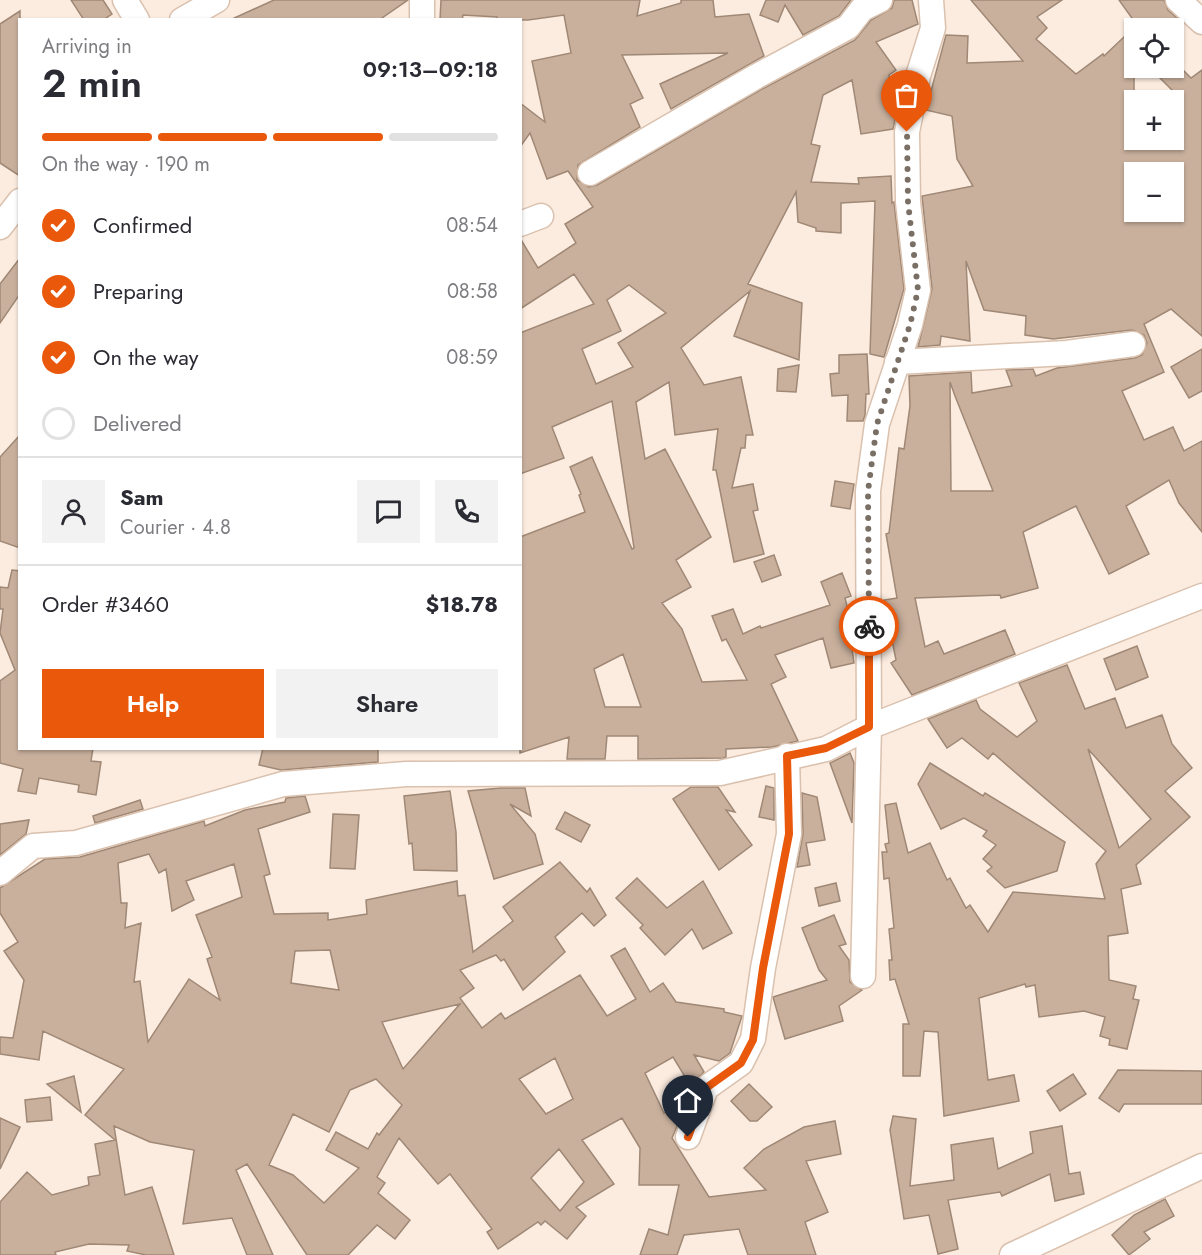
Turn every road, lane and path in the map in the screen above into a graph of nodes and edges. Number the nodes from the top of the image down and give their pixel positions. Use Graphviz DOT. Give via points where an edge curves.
graph roads {
  1 [pos="125,0"];
  2 [pos="217,0"];
  3 [pos="422,0"];
  4 [pos="880,0"];
  5 [pos="931,0"];
  6 [pos="1178,0"];
  7 [pos="136,18"];
  8 [pos="186,18"];
  9 [pos="422,18"];
  10 [pos="1202,22"];
  11 [pos="590,173"];
  12 [pos="18,204"];
  13 [pos="0,227"];
  14 [pos="1133,344"];
  15 [pos="897,362"];
  16 [pos="1202,596"];
  17 [pos="869,727"];
  18 [pos="787,756"];
  19 [pos="0,873"];
  20 [pos="863,976"];
  21 [pos="688,1137"];
  22 [pos="1202,1167"];
  23 [pos="1012,1255"];
  1 -- 7 [label="street"];
  2 -- 8 [label="street"];
  3 -- 9 [label="street"];
  4 -- 11 [label="street" via="862,9 848,27"];
  5 -- 15 [label="street" via="933,28 907,132 908,202 918,290"];
  6 -- 10 [label="street"];
  12 -- 13 [label="street"];
  14 -- 15 [label="street" via="1067,353"];
  15 -- 17 [label="street" via="877,424 868,491"];
  16 -- 17 [label="street"];
  17 -- 18 [label="street" via="826,748"];
  17 -- 20 [label="street"];
  18 -- 19 [label="street" via="720,773 406,774 283,784 76,843 33,846"];
  18 -- 21 [label="street" via="789,834 753,1040 741,1063 706,1088"];
  22 -- 23 [label="street"];
}
